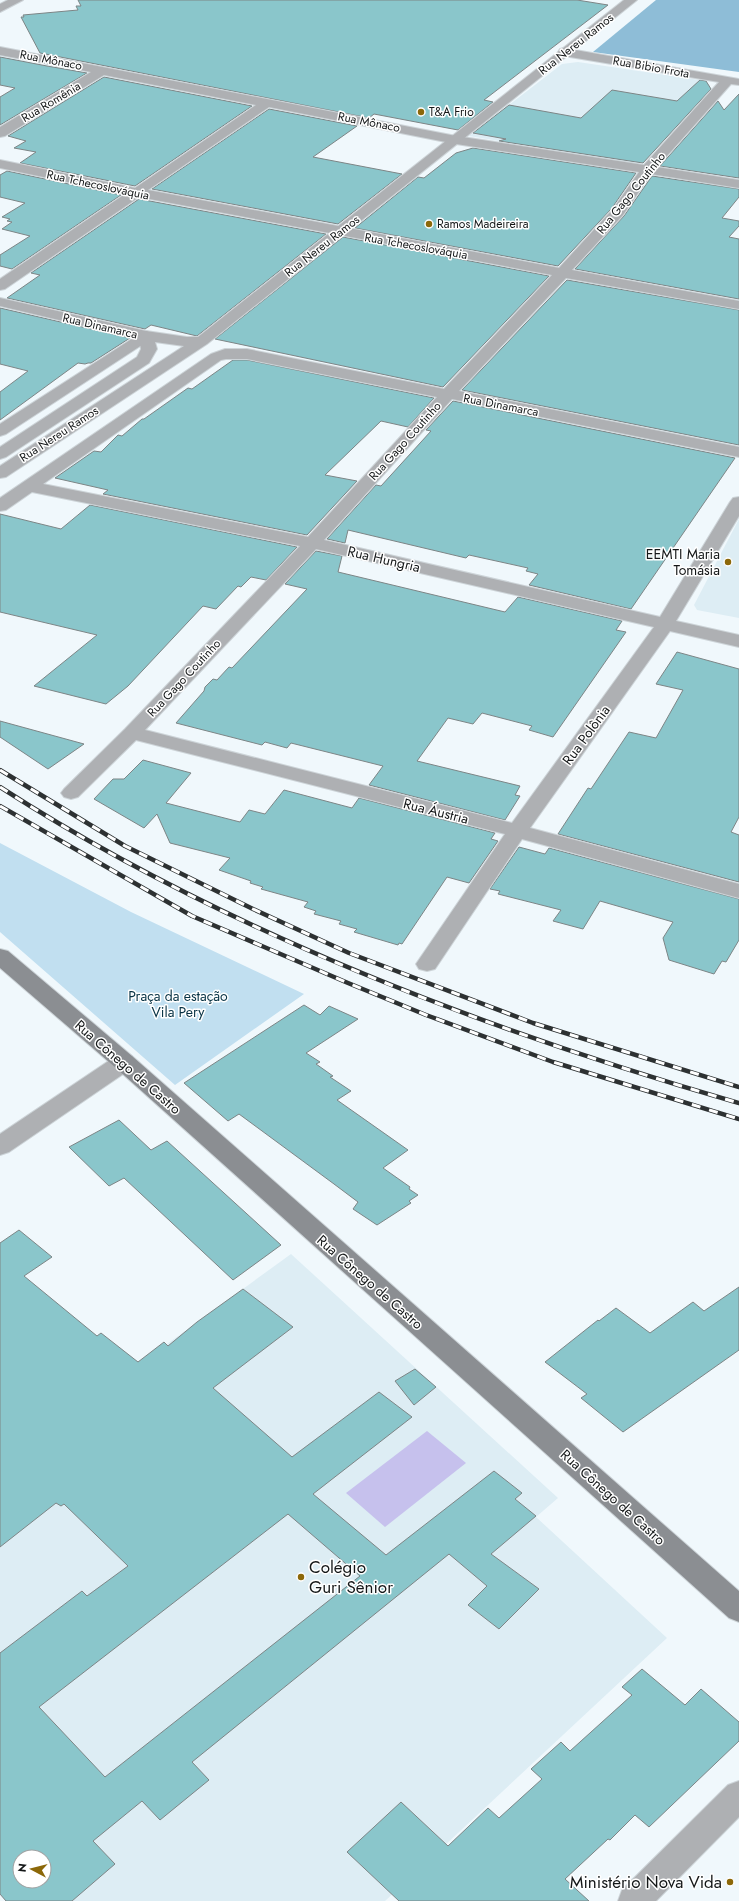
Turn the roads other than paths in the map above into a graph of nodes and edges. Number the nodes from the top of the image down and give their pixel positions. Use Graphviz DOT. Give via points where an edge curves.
graph roads {
  1 [pos="17,0"];
  2 [pos="631,0"];
  3 [pos="0,9"];
  4 [pos="0,51"];
  5 [pos="564,52"];
  6 [pos="103,70"];
  7 [pos="733,81"];
  8 [pos="267,103"];
  9 [pos="0,133"];
  10 [pos="456,140"];
  11 [pos="0,164"];
  12 [pos="647,170"];
  13 [pos="739,184"];
  14 [pos="135,193"];
  15 [pos="339,232"];
  16 [pos="562,273"];
  17 [pos="0,286"];
  18 [pos="0,302"];
  19 [pos="739,305"];
  20 [pos="146,336"];
  21 [pos="202,341"];
  22 [pos="216,357"];
  23 [pos="447,395"];
  24 [pos="0,431"];
  25 [pos="739,452"];
  26 [pos="0,454"];
  27 [pos="0,473"];
  28 [pos="27,486"];
  29 [pos="739,502"];
  30 [pos="0,506"];
  31 [pos="312,542"];
  32 [pos="666,624"];
  33 [pos="739,641"];
  34 [pos="132,734"];
  35 [pos="72,793"];
  36 [pos="516,831"];
  37 [pos="739,891"];
  38 [pos="0,956"];
  39 [pos="427,964"];
  40 [pos="124,1062"];
  41 [pos="0,1146"];
  42 [pos="739,1609"];
  43 [pos="739,1795"];
  44 [pos="634,1901"];
  1 -- 3 [label="street"];
  2 -- 5 [label="street, Rua Nereu Ramos"];
  4 -- 6 [label="street, Rua Mônaco"];
  5 -- 7 [label="street, Rua Bibio Frota"];
  5 -- 10 [label="street, Rua Nereu Ramos"];
  6 -- 8 [label="street, Rua Mônaco"];
  6 -- 9 [label="street, Rua Romênia"];
  7 -- 12 [label="street, Rua Gago Coutinho"];
  8 -- 10 [label="street, Rua Mônaco"];
  8 -- 14 [label="street"];
  10 -- 12 [label="street, Rua Mônaco"];
  10 -- 15 [label="street, Rua Nereu Ramos"];
  11 -- 14 [label="street, Rua Tchecoslováquia"];
  12 -- 13 [label="street, Rua Mônaco"];
  12 -- 16 [label="street, Rua Gago Coutinho" via="618,212"];
  14 -- 15 [label="street, Rua Tchecoslováquia"];
  14 -- 17 [label="street"];
  15 -- 16 [label="street, Rua Tchecoslováquia"];
  15 -- 21 [label="street, Rua Nereu Ramos"];
  16 -- 19 [label="street, Rua Tchecoslováquia"];
  16 -- 23 [label="street, Rua Gago Coutinho"];
  18 -- 20 [label="street, Rua Dinamarca"];
  20 -- 21 [label="street, Rua Dinamarca" via="187,342"];
  20 -- 24 [label="street"];
  20 -- 26 [label="street, Rua Nereu Ramos" via="149,349 147,357 140,363"];
  21 -- 27 [label="street, Rua Nereu Ramos"];
  22 -- 23 [label="street, Rua Dinamarca" via="225,354 246,354"];
  22 -- 28 [label="street, Rua Nereu Ramos"];
  23 -- 25 [label="street, Rua Dinamarca"];
  23 -- 31 [label="street, Rua Gago Coutinho"];
  28 -- 30 [label="street, Rua Nereu Ramos"];
  28 -- 31 [label="street, Rua Hungria"];
  29 -- 32 [label="street, Rua Polônia"];
  31 -- 32 [label="street, Rua Hungria"];
  31 -- 34 [label="street, Rua Gago Coutinho"];
  32 -- 33 [label="street, Rua Hungria"];
  32 -- 36 [label="street, Rua Polônia"];
  34 -- 35 [label="street, Rua Gago Coutinho"];
  34 -- 36 [label="street, Rua Áustria"];
  36 -- 37 [label="street, Rua Áustria"];
  36 -- 39 [label="street, Rua Polônia"];
  38 -- 40 [label="main road, Rua Cônego de Castro"];
  40 -- 41 [label="street"];
  40 -- 42 [label="main road, Rua Cônego de Castro"];
  43 -- 44 [label="street"];
}
